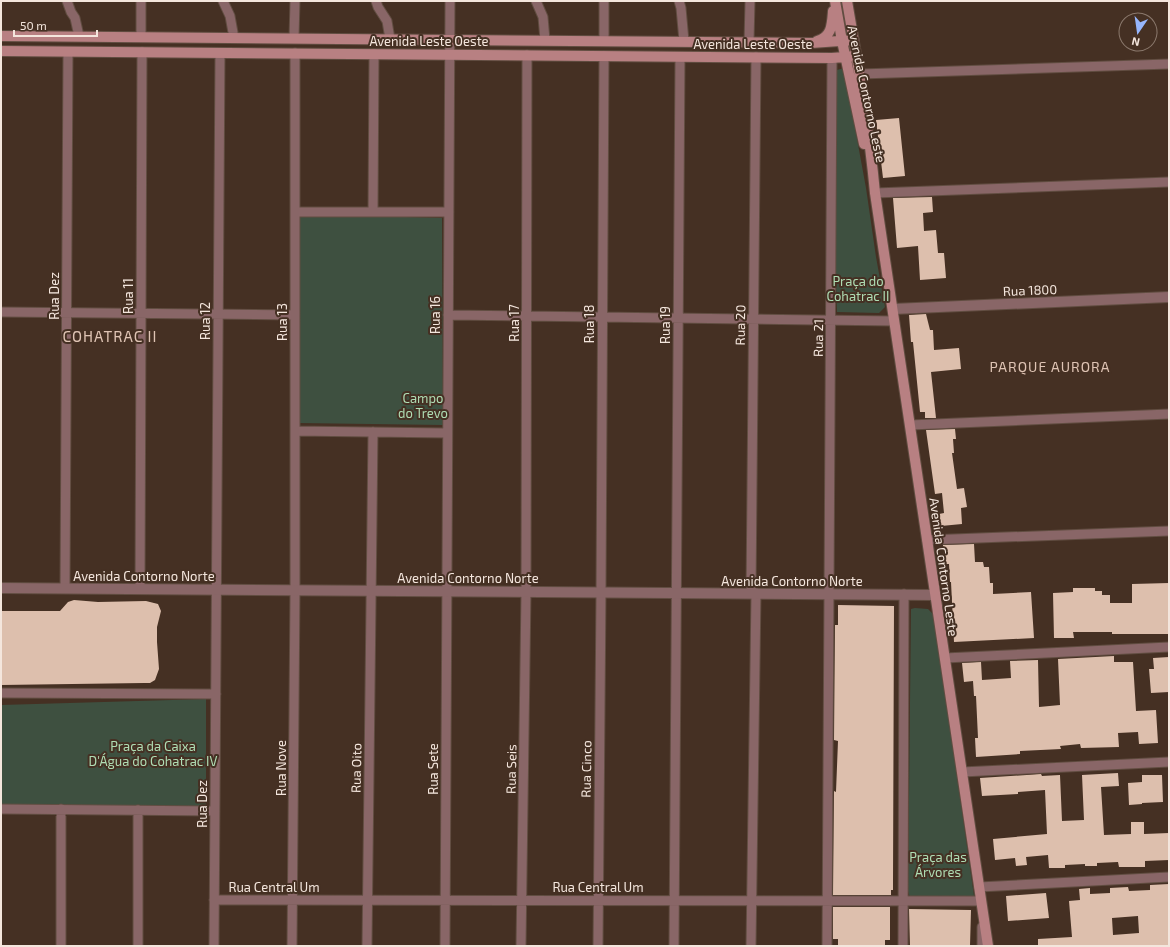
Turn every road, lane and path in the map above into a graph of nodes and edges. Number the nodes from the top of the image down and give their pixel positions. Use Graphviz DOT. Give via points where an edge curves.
graph roads {
  1 [pos="66,1"];
  2 [pos="141,1"];
  3 [pos="223,1"];
  4 [pos="295,1"];
  5 [pos="376,1"];
  6 [pos="450,1"];
  7 [pos="536,1"];
  8 [pos="604,1"];
  9 [pos="679,1"];
  10 [pos="750,1"];
  11 [pos="835,1"];
  12 [pos="847,1"];
  13 [pos="1,36"];
  14 [pos="79,36"];
  15 [pos="141,37"];
  16 [pos="234,38"];
  17 [pos="294,38"];
  18 [pos="390,39"];
  19 [pos="450,40"];
  20 [pos="545,40"];
  21 [pos="854,40"];
  22 [pos="604,41"];
  23 [pos="842,41"];
  24 [pos="684,42"];
  25 [pos="749,42"];
  26 [pos="811,42"];
  27 [pos="1,51"];
  28 [pos="68,52"];
  29 [pos="142,52"];
  30 [pos="220,53"];
  31 [pos="295,53"];
  32 [pos="374,54"];
  33 [pos="450,55"];
  34 [pos="527,55"];
  35 [pos="604,56"];
  36 [pos="857,56"];
  37 [pos="680,57"];
  38 [pos="756,57"];
  39 [pos="846,57"];
  40 [pos="832,58"];
  41 [pos="1169,64"];
  42 [pos="860,74"];
  43 [pos="1169,182"];
  44 [pos="875,193"];
  45 [pos="295,212"];
  46 [pos="373,212"];
  47 [pos="449,212"];
  48 [pos="1169,297"];
  49 [pos="892,309"];
  50 [pos="1,312"];
  51 [pos="67,313"];
  52 [pos="141,314"];
  53 [pos="218,314"];
  54 [pos="295,315"];
  55 [pos="448,315"];
  56 [pos="526,316"];
  57 [pos="602,317"];
  58 [pos="678,318"];
  59 [pos="754,319"];
  60 [pos="831,320"];
  61 [pos="894,321"];
  62 [pos="1169,414"];
  63 [pos="910,425"];
  64 [pos="295,431"];
  65 [pos="373,432"];
  66 [pos="447,434"];
  67 [pos="1169,531"];
  68 [pos="927,540"];
  69 [pos="1,588"];
  70 [pos="65,588"];
  71 [pos="140,589"];
  72 [pos="216,589"];
  73 [pos="295,590"];
  74 [pos="371,590"];
  75 [pos="446,591"];
  76 [pos="526,592"];
  77 [pos="601,592"];
  78 [pos="676,593"];
  79 [pos="753,593"];
  80 [pos="828,594"];
  81 [pos="904,594"];
  82 [pos="935,595"];
  83 [pos="1169,647"];
  84 [pos="945,658"];
  85 [pos="1,693"];
  86 [pos="216,694"];
  87 [pos="1169,762"];
  88 [pos="962,772"];
  89 [pos="1,809"];
  90 [pos="62,809"];
  91 [pos="138,810"];
  92 [pos="215,811"];
  93 [pos="1169,877"];
  94 [pos="979,887"];
  95 [pos="214,900"];
  96 [pos="293,900"];
  97 [pos="367,900"];
  98 [pos="446,900"];
  99 [pos="522,900"];
  100 [pos="598,900"];
  101 [pos="674,900"];
  102 [pos="752,900"];
  103 [pos="827,900"];
  104 [pos="903,900"];
  105 [pos="981,901"];
  106 [pos="983,917"];
  107 [pos="61,946"];
  108 [pos="138,946"];
  109 [pos="214,946"];
  110 [pos="292,946"];
  111 [pos="367,946"];
  112 [pos="445,946"];
  113 [pos="521,946"];
  114 [pos="598,946"];
  115 [pos="674,946"];
  116 [pos="751,946"];
  117 [pos="827,946"];
  118 [pos="903,946"];
  119 [pos="982,946"];
  120 [pos="988,946"];
  1 -- 14 [label="street" via="75,18"];
  2 -- 15 [label="street"];
  3 -- 16 [label="street" via="230,16"];
  4 -- 17 [label="street"];
  5 -- 18 [label="street" via="387,21"];
  6 -- 19 [label="street, Rua 16"];
  7 -- 20 [label="street" via="543,17"];
  8 -- 22 [label="street"];
  9 -- 24 [label="street" via="682,8"];
  10 -- 25 [label="street"];
  11 -- 23 [label="main road, Avenida Contorno Leste"];
  11 -- 26 [label="main road" via="830,32 825,38"];
  12 -- 21 [label="main road, Avenida Contorno Leste"];
  13 -- 14 [label="main road, Avenida Leste Oeste"];
  14 -- 15 [label="main road, Avenida Leste Oeste"];
  15 -- 16 [label="main road, Avenida Leste Oeste"];
  16 -- 17 [label="main road, Avenida Leste Oeste"];
  17 -- 18 [label="main road, Avenida Leste Oeste"];
  18 -- 19 [label="main road, Avenida Leste Oeste"];
  19 -- 20 [label="main road, Avenida Leste Oeste"];
  19 -- 33 [label="street, Rua 16"];
  20 -- 22 [label="main road, Avenida Leste Oeste"];
  21 -- 23 [label="main road, Avenida Leste Oeste"];
  21 -- 36 [label="main road, Avenida Contorno Leste"];
  22 -- 24 [label="main road, Avenida Leste Oeste"];
  23 -- 26 [label="main road, Avenida Leste Oeste"];
  23 -- 39 [label="main road, Avenida Contorno Leste"];
  24 -- 25 [label="main road, Avenida Leste Oeste"];
  25 -- 26 [label="main road, Avenida Leste Oeste"];
  27 -- 28 [label="main road, Avenida Leste Oeste"];
  28 -- 29 [label="main road, Avenida Leste Oeste"];
  28 -- 51 [label="street, Rua Dez"];
  29 -- 30 [label="main road, Avenida Leste Oeste"];
  29 -- 52 [label="street, Rua 11"];
  30 -- 31 [label="main road, Avenida Leste Oeste"];
  30 -- 53 [label="street, Rua 12"];
  31 -- 32 [label="main road, Avenida Leste Oeste"];
  31 -- 45 [label="street, Rua 13"];
  32 -- 33 [label="main road, Avenida Leste Oeste"];
  32 -- 46 [label="street"];
  33 -- 34 [label="main road, Avenida Leste Oeste"];
  33 -- 47 [label="street, Rua 16"];
  34 -- 35 [label="main road, Avenida Leste Oeste"];
  34 -- 56 [label="street, Rua 17"];
  35 -- 37 [label="main road, Avenida Leste Oeste"];
  35 -- 57 [label="street, Rua 18"];
  36 -- 39 [label="main road, Avenida Leste Oeste"];
  36 -- 42 [label="main road, Avenida Contorno Leste"];
  37 -- 38 [label="main road, Avenida Leste Oeste"];
  37 -- 58 [label="street, Rua 19"];
  38 -- 40 [label="main road, Avenida Leste Oeste"];
  38 -- 59 [label="street, Rua 20"];
  39 -- 40 [label="main road, Avenida Leste Oeste"];
  39 -- 44 [label="main road, Avenida Contorno Leste"];
  40 -- 60 [label="street, Rua 21"];
  41 -- 42 [label="street"];
  42 -- 44 [label="main road, Avenida Contorno Leste"];
  43 -- 44 [label="street"];
  44 -- 49 [label="main road, Avenida Contorno Leste"];
  45 -- 46 [label="street"];
  45 -- 54 [label="street, Rua 13"];
  46 -- 47 [label="street"];
  47 -- 55 [label="street, Rua 16"];
  48 -- 49 [label="street, Rua 1800"];
  49 -- 61 [label="main road, Avenida Contorno Leste"];
  50 -- 51 [label="street"];
  51 -- 52 [label="street"];
  51 -- 70 [label="street, Rua Dez"];
  52 -- 53 [label="street"];
  52 -- 71 [label="street, Rua 11"];
  53 -- 54 [label="street"];
  53 -- 72 [label="street, Rua 12"];
  54 -- 64 [label="street, Rua 13"];
  55 -- 56 [label="street"];
  55 -- 66 [label="street, Rua 16"];
  56 -- 57 [label="street"];
  56 -- 76 [label="street, Rua 17"];
  57 -- 58 [label="street"];
  57 -- 77 [label="street, Rua 18"];
  58 -- 59 [label="street"];
  58 -- 78 [label="street, Rua 19"];
  59 -- 60 [label="street"];
  59 -- 79 [label="street, Rua 20"];
  60 -- 61 [label="street"];
  60 -- 80 [label="street, Rua 21"];
  61 -- 63 [label="main road, Avenida Contorno Leste"];
  62 -- 63 [label="street"];
  63 -- 68 [label="main road, Avenida Contorno Leste"];
  64 -- 65 [label="street"];
  64 -- 73 [label="street, Rua 13"];
  65 -- 66 [label="street"];
  65 -- 74 [label="street, Rua Oito"];
  66 -- 75 [label="street, Rua 16"];
  67 -- 68 [label="street"];
  68 -- 82 [label="main road, Avenida Contorno Leste"];
  69 -- 70 [label="street, Avenida Contorno Norte"];
  70 -- 71 [label="street, Avenida Contorno Norte"];
  71 -- 72 [label="street, Avenida Contorno Norte"];
  72 -- 73 [label="street, Avenida Contorno Norte"];
  72 -- 86 [label="street, Rua Dez"];
  73 -- 74 [label="street, Avenida Contorno Norte"];
  73 -- 96 [label="street, Rua Nove"];
  74 -- 75 [label="street, Avenida Contorno Norte"];
  74 -- 97 [label="street, Rua Oito"];
  75 -- 76 [label="street, Avenida Contorno Norte"];
  75 -- 98 [label="street, Rua Sete"];
  76 -- 77 [label="street, Avenida Contorno Norte"];
  76 -- 99 [label="street, Rua Seis"];
  77 -- 78 [label="street, Avenida Contorno Norte"];
  77 -- 100 [label="street, Rua Cinco"];
  78 -- 79 [label="street, Avenida Contorno Norte"];
  78 -- 101 [label="street, Rua 19"];
  79 -- 80 [label="street, Avenida Contorno Norte"];
  79 -- 102 [label="street, Rua 20"];
  80 -- 81 [label="street, Avenida Contorno Norte"];
  80 -- 103 [label="street, Rua 21"];
  81 -- 82 [label="street, Avenida Contorno Norte"];
  81 -- 104 [label="street"];
  82 -- 84 [label="main road, Avenida Contorno Leste"];
  83 -- 84 [label="street"];
  84 -- 88 [label="main road, Avenida Contorno Leste"];
  85 -- 86 [label="street"];
  86 -- 92 [label="street, Rua Dez"];
  87 -- 88 [label="street"];
  88 -- 94 [label="main road, Avenida Contorno Leste"];
  89 -- 90 [label="street"];
  90 -- 91 [label="street"];
  90 -- 107 [label="street"];
  91 -- 92 [label="street"];
  91 -- 108 [label="street"];
  92 -- 95 [label="street, Rua Dez"];
  93 -- 94 [label="street"];
  94 -- 105 [label="main road, Avenida Contorno Leste"];
  95 -- 96 [label="street, Rua Central Um"];
  95 -- 109 [label="street, Rua Dez"];
  96 -- 97 [label="street, Rua Central Um"];
  96 -- 110 [label="street, Rua Nove"];
  97 -- 98 [label="street, Rua Central Um"];
  97 -- 111 [label="street, Rua Oito"];
  98 -- 99 [label="street, Rua Central Um"];
  98 -- 112 [label="street, Rua Sete"];
  99 -- 100 [label="street, Rua Central Um"];
  99 -- 113 [label="street, Rua Seis"];
  100 -- 101 [label="street, Rua Central Um"];
  100 -- 114 [label="street, Rua Cinco"];
  101 -- 102 [label="street, Rua Central Um"];
  101 -- 115 [label="street, Rua 19"];
  102 -- 103 [label="street, Rua Central Um"];
  102 -- 116 [label="street, Rua 20"];
  103 -- 104 [label="street, Rua Central Um"];
  103 -- 117 [label="street, Rua 21"];
  104 -- 105 [label="street, Rua Central Um"];
  104 -- 118 [label="street"];
  105 -- 106 [label="main road, Avenida Contorno Leste"];
  106 -- 119 [label="street"];
  106 -- 120 [label="main road, Avenida Contorno Leste"];
}
